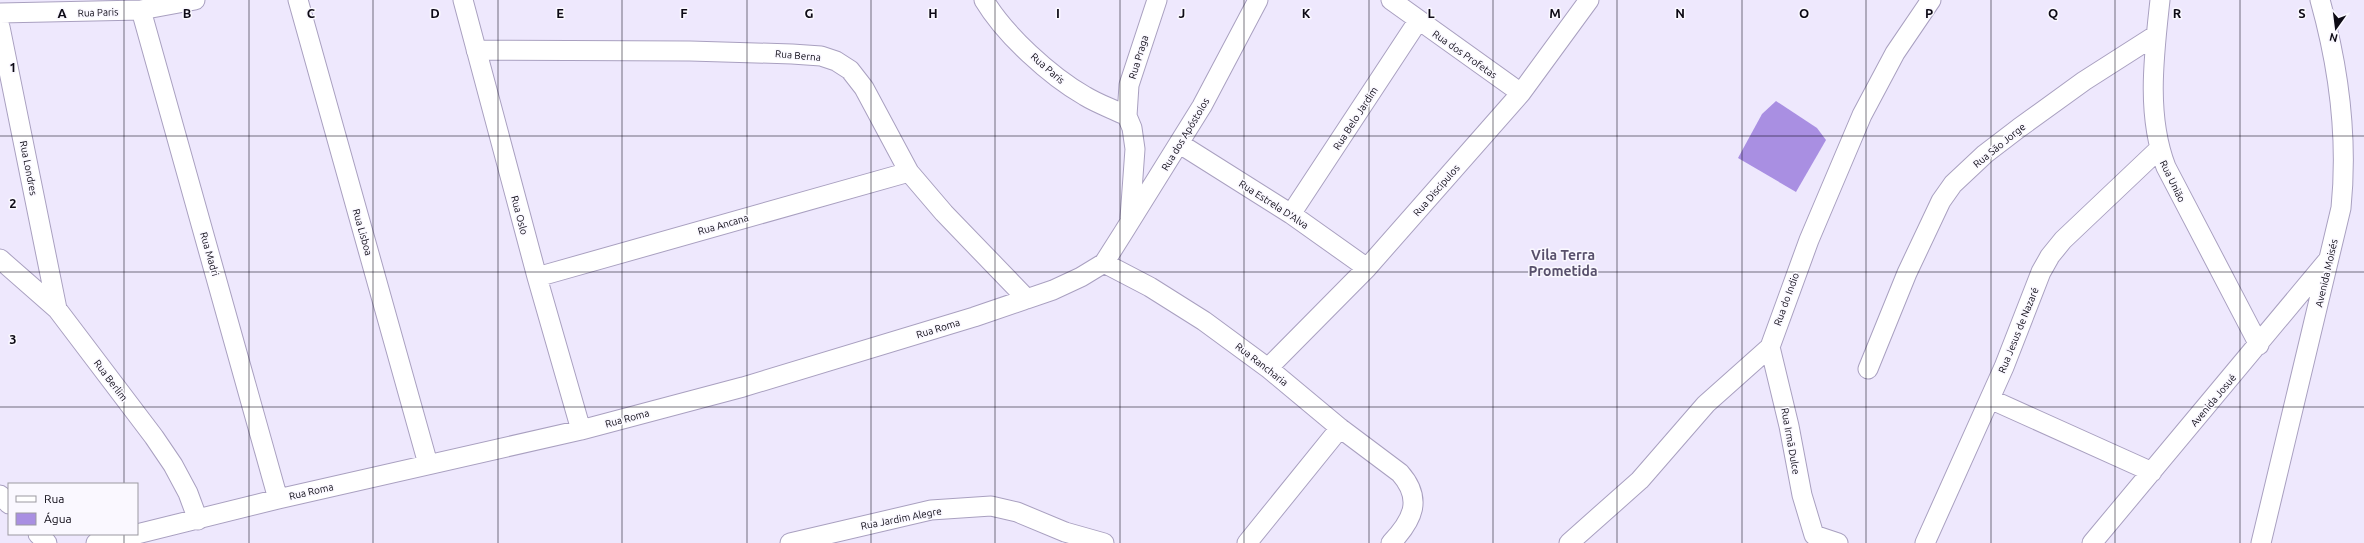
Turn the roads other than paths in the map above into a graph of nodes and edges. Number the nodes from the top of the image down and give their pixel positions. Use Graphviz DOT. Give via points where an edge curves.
graph roads {
  1 [pos="195,0"];
  2 [pos="298,0"];
  3 [pos="463,0"];
  4 [pos="984,0"];
  5 [pos="1157,0"];
  6 [pos="1258,0"];
  7 [pos="1589,0"];
  8 [pos="1931,0"];
  9 [pos="2160,0"];
  10 [pos="2320,0"];
  11 [pos="1398,2"];
  12 [pos="141,10"];
  13 [pos="0,14"];
  14 [pos="1418,21"];
  15 [pos="0,27"];
  16 [pos="2156,35"];
  17 [pos="476,50"];
  18 [pos="1521,94"];
  19 [pos="1127,116"];
  20 [pos="1180,144"];
  21 [pos="2159,149"];
  22 [pos="909,172"];
  23 [pos="1291,214"];
  24 [pos="1129,222"];
  25 [pos="2331,256"];
  26 [pos="0,259"];
  27 [pos="1104,263"];
  28 [pos="1367,268"];
  29 [pos="537,277"];
  30 [pos="1027,299"];
  31 [pos="57,309"];
  32 [pos="2259,345"];
  33 [pos="1770,347"];
  34 [pos="1268,368"];
  35 [pos="1868,369"];
  36 [pos="1990,399"];
  37 [pos="1340,428"];
  38 [pos="581,430"];
  39 [pos="428,464"];
  40 [pos="2152,472"];
  41 [pos="0,495"];
  42 [pos="278,499"];
  43 [pos="8,503"];
  44 [pos="198,520"];
  45 [pos="138,534"];
  46 [pos="39,535"];
  47 [pos="132,535"];
  48 [pos="1810,539"];
  49 [pos="47,543"];
  50 [pos="96,543"];
  51 [pos="790,543"];
  52 [pos="1104,543"];
  53 [pos="1247,543"];
  54 [pos="1391,543"];
  55 [pos="1569,543"];
  56 [pos="1838,543"];
  57 [pos="1925,543"];
  58 [pos="2092,543"];
  59 [pos="2260,543"];
  1 -- 12 [label="street, Rua Paris"];
  2 -- 39 [label="street, Rua Lisboa"];
  3 -- 17 [label="street, Rua Oslo"];
  4 -- 19 [label="street, Rua Paris" via="1006,29 1062,81 1086,97"];
  5 -- 19 [label="street, Rua Praga" via="1130,85"];
  6 -- 20 [label="street, Rua dos Apóstolos"];
  7 -- 18 [label="street, Rua Discipulos"];
  8 -- 33 [label="street, Rua do Indio" via="1894,54 1862,115 1797,269"];
  9 -- 16 [label="street, Rua União"];
  10 -- 25 [label="street, Avenida Moisés" via="2335,69 2344,131 2343,187"];
  11 -- 14 [label="street, Rua dos Profetas"];
  12 -- 13 [label="street, Rua Paris"];
  12 -- 42 [label="street, Rua Madri"];
  14 -- 18 [label="street, Rua dos Profetas"];
  14 -- 23 [label="street, Rua Belo Jardim"];
  15 -- 31 [label="street, Rua Londres"];
  16 -- 21 [label="street, Rua União" via="2153,85"];
  16 -- 35 [label="street, Rua São Jorge" via="2084,81 2019,128 1985,154 1953,184 1941,201 1907,272"];
  17 -- 22 [label="street, Rua Berna" via="690,51 821,56 836,61 850,70 864,88"];
  17 -- 29 [label="street, Rua Oslo"];
  18 -- 28 [label="street, Rua Discipulos"];
  19 -- 24 [label="street" via="1132,128 1135,149"];
  20 -- 23 [label="street, Rua Estrela D'Alva"];
  20 -- 24 [label="street, Rua dos Apóstolos"];
  21 -- 32 [label="street, Rua União" via="2187,210"];
  21 -- 36 [label="street, Rua Jesus de Nazaré" via="2050,256 2041,272"];
  22 -- 29 [label="street, Rua Ancana"];
  22 -- 30 [label="street, Rua Berna" via="944,213"];
  23 -- 28 [label="street, Rua Estrela D'Alva"];
  24 -- 27 [label="street, Rua dos Apóstolos"];
  25 -- 32 [label="street, Avenida Josué"];
  25 -- 59 [label="street, Avenida Moisés"];
  26 -- 31 [label="street, Rua Berlim"];
  27 -- 30 [label="street, Rua Roma" via="1081,277"];
  27 -- 34 [label="street, Rua Rancharia" via="1150,287 1204,321"];
  28 -- 34 [label="street, Rua Discipulos"];
  29 -- 38 [label="street, Rua Oslo"];
  30 -- 38 [label="street, Rua Roma" via="744,387"];
  31 -- 44 [label="street, Rua Berlim" via="173,465"];
  32 -- 40 [label="street, Avenida Josué"];
  33 -- 48 [label="street, Rua Irmã Dulce" via="1790,426"];
  33 -- 55 [label="street, Rua do Indio" via="1706,404 1640,480"];
  34 -- 37 [label="street, Rua Rancharia"];
  36 -- 40 [label="street"];
  36 -- 57 [label="street, Rua Jesus de Nazaré"];
  37 -- 53 [label="street"];
  37 -- 54 [label="street, Rua Rancharia" via="1400,473 1408,482 1414,499 1411,514 1403,530"];
  38 -- 39 [label="street, Rua Roma"];
  39 -- 42 [label="street, Rua Roma"];
  40 -- 58 [label="street, Avenida Josué"];
  41 -- 43 [label="street"];
  42 -- 44 [label="street, Rua Roma"];
  44 -- 45 [label="street, Rua Roma"];
  46 -- 49 [label="street"];
  47 -- 50 [label="street, Rua Roma"];
  48 -- 56 [label="street"];
  51 -- 52 [label="street, Rua Jardim Alegre" via="931,510 991,506 1017,512 1065,532"];
}
